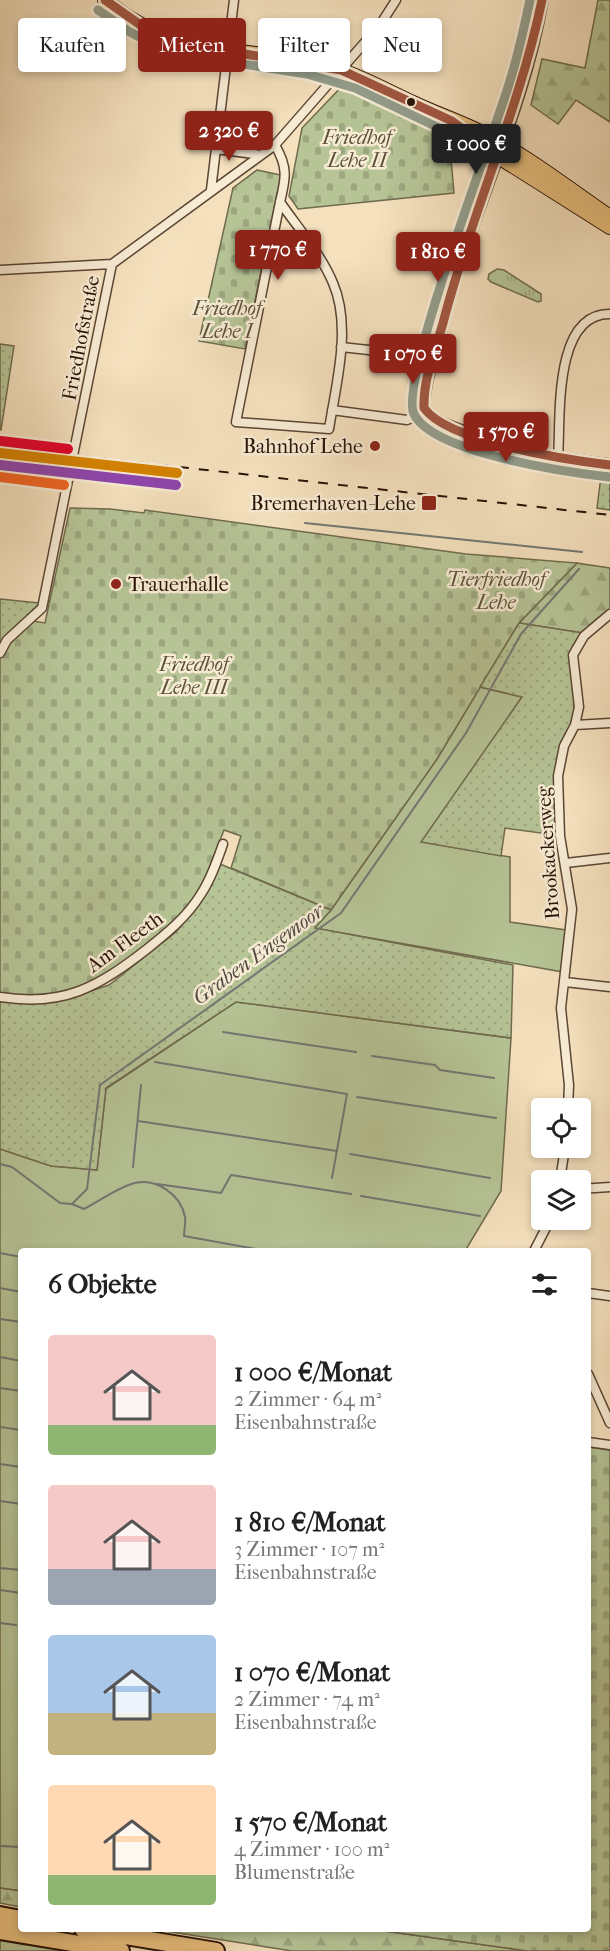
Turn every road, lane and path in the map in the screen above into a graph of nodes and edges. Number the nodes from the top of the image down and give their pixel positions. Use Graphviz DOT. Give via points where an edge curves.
graph roads {
  1 [pos="105,0"];
  2 [pos="118,0"];
  3 [pos="234,0"];
  4 [pos="396,0"];
  5 [pos="542,0"];
  6 [pos="232,18"];
  7 [pos="132,19"];
  8 [pos="138,22"];
  9 [pos="350,60"];
  10 [pos="225,72"];
  11 [pos="339,72"];
  12 [pos="345,72"];
  13 [pos="275,145"];
  14 [pos="216,149"];
  15 [pos="500,150"];
  16 [pos="261,155"];
  17 [pos="211,190"];
  18 [pos="280,202"];
  19 [pos="610,217"];
  20 [pos="610,227"];
  21 [pos="112,264"];
  22 [pos="0,270"];
  23 [pos="610,314"];
  24 [pos="341,347"];
  25 [pos="434,357"];
  26 [pos="332,410"];
  27 [pos="426,412"];
  28 [pos="558,459"];
  29 [pos="610,465"];
  30 [pos="0,466"];
  31 [pos="66,483"];
  32 [pos="610,614"];
  33 [pos="0,652"];
  34 [pos="610,723"];
  35 [pos="575,725"];
  36 [pos="224,844"];
  37 [pos="610,858"];
  38 [pos="566,863"];
  39 [pos="565,982"];
  40 [pos="610,987"];
  41 [pos="0,997"];
  42 [pos="568,1098"];
  43 [pos="610,1187"];
  44 [pos="591,1188"];
  45 [pos="545,1230"];
  46 [pos="536,1248"];
  47 [pos="591,1293"];
  48 [pos="610,1296"];
  49 [pos="591,1381"];
  50 [pos="610,1423"];
  51 [pos="591,1442"];
  52 [pos="610,1445"];
  53 [pos="0,1915"];
  54 [pos="18,1918"];
  55 [pos="0,1931"];
  56 [pos="101,1932"];
  57 [pos="121,1951"];
  58 [pos="216,1951"];
  1 -- 7 [label="main road"];
  2 -- 7 [label="main road"];
  3 -- 6 [label="street"];
  4 -- 9 [label="street, Friedhofstraße"];
  5 -- 15 [label="street" via="528,69"];
  7 -- 8 [label="main road"];
  10 -- 14 [label="street"];
  11 -- 13 [label="street, Friedhofstraße"];
  12 -- 15 [label="main road" via="482,133"];
  13 -- 16 [label="street, Friedhofstraße"];
  13 -- 18 [label="street" via="285,162"];
  14 -- 16 [label="street"];
  14 -- 17 [label="street"];
  15 -- 19 [label="main road"];
  15 -- 20 [label="main road"];
  15 -- 25 [label="street" via="453,282"];
  16 -- 17 [label="street, Friedhofstraße"];
  17 -- 21 [label="street, Friedhofstraße"];
  18 -- 24 [label="street" via="334,284"];
  18 -- 26 [label="street" via="236,423 329,429"];
  21 -- 22 [label="street"];
  21 -- 31 [label="street, Friedhofstraße"];
  23 -- 28 [label="street" via="586,322 568,348"];
  24 -- 25 [label="street"];
  24 -- 26 [label="street"];
  25 -- 27 [label="street" via="424,404"];
  26 -- 27 [label="street" via="407,420"];
  27 -- 28 [label="street" via="435,420 504,448"];
  28 -- 29 [label="street"];
  30 -- 31 [label="street" via="56,476"];
  31 -- 33 [label="street" via="42,608 7,640"];
  32 -- 35 [label="street, Brookackerweg" via="584,636 573,655 579,707"];
  34 -- 35 [label="street"];
  35 -- 38 [label="street, Brookackerweg" via="564,746 558,776 560,833"];
  36 -- 41 [label="street, Am Fleeth" via="201,896 176,926 104,981 61,998"];
  37 -- 38 [label="street"];
  38 -- 39 [label="street, Brookackerweg" via="572,909"];
  39 -- 40 [label="street"];
  39 -- 42 [label="street, Brookackerweg" via="561,1008"];
  43 -- 44 [label="street"];
  45 -- 46 [label="street"];
  47 -- 48 [label="street"];
  49 -- 50 [label="street"];
  51 -- 52 [label="street"];
  53 -- 54 [label="highway"];
  55 -- 57 [label="highway"];
  56 -- 58 [label="highway"];
}
